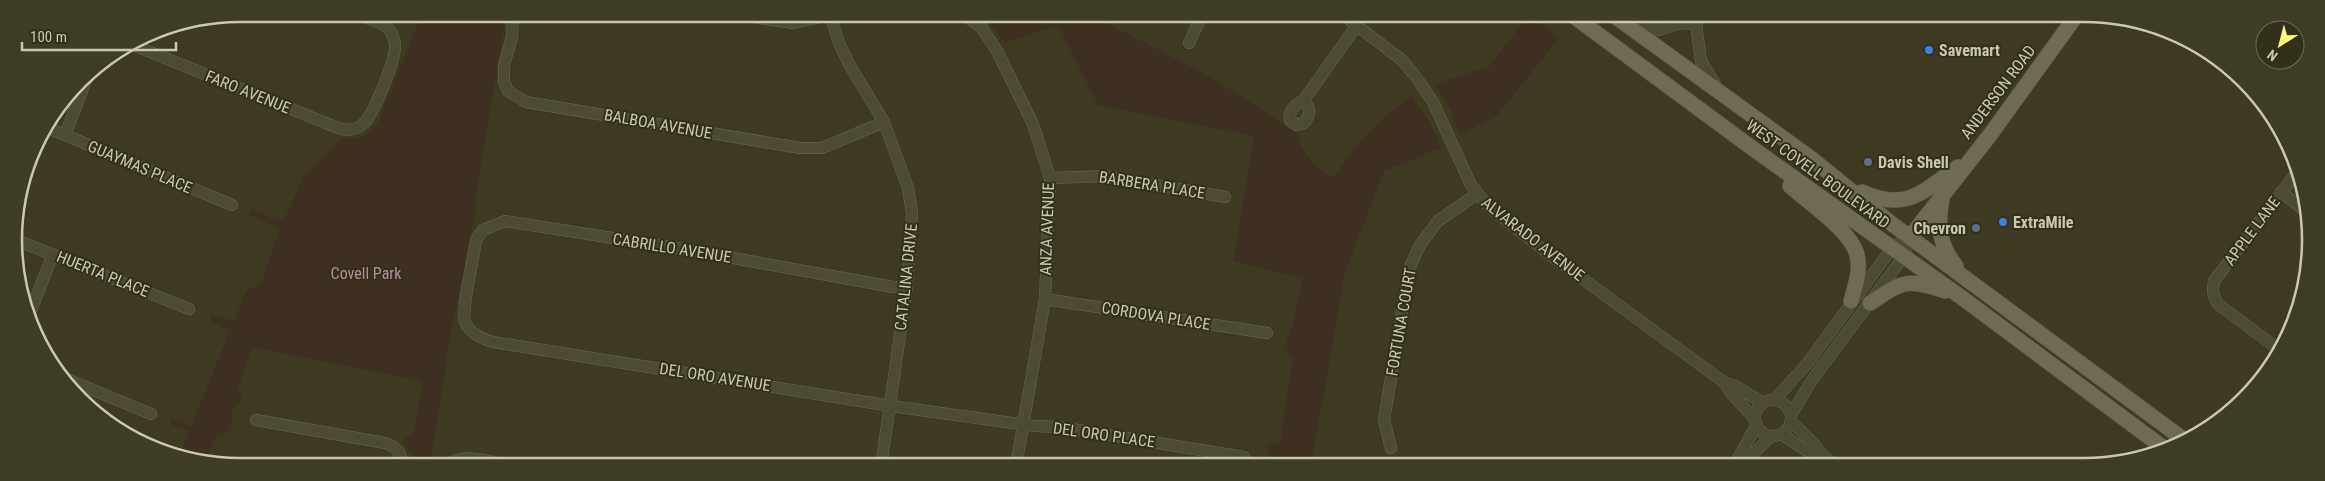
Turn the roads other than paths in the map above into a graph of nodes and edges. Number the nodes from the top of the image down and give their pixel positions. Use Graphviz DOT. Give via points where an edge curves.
graph roads {
  1 [pos="376,22"];
  2 [pos="513,22"];
  3 [pos="834,22"];
  4 [pos="974,22"];
  5 [pos="1199,22"];
  6 [pos="1353,22"];
  7 [pos="1581,22"];
  8 [pos="1622,22"];
  9 [pos="1632,22"];
  10 [pos="1686,22"];
  11 [pos="1699,22"];
  12 [pos="2071,22"];
  13 [pos="1357,25"];
  14 [pos="1189,43"];
  15 [pos="139,48"];
  16 [pos="82,91"];
  17 [pos="1720,93"];
  18 [pos="1304,100"];
  19 [pos="884,122"];
  20 [pos="53,130"];
  21 [pos="65,135"];
  22 [pos="1752,148"];
  23 [pos="1969,159"];
  24 [pos="2293,177"];
  25 [pos="1050,178"];
  26 [pos="1845,185"];
  27 [pos="2281,192"];
  28 [pos="1477,194"];
  29 [pos="1942,195"];
  30 [pos="1225,196"];
  31 [pos="232,205"];
  32 [pos="2300,206"];
  33 [pos="1910,237"];
  34 [pos="22,242"];
  35 [pos="1898,252"];
  36 [pos="53,254"];
  37 [pos="472,272"];
  38 [pos="1966,278"];
  39 [pos="907,287"];
  40 [pos="1961,297"];
  41 [pos="1045,298"];
  42 [pos="1851,301"];
  43 [pos="1870,303"];
  44 [pos="33,306"];
  45 [pos="189,309"];
  46 [pos="1267,333"];
  47 [pos="2275,346"];
  48 [pos="76,383"];
  49 [pos="1726,384"];
  50 [pos="1775,399"];
  51 [pos="1763,403"];
  52 [pos="891,406"];
  53 [pos="151,414"];
  54 [pos="1791,418"];
  55 [pos="256,420"];
  56 [pos="1755,422"];
  57 [pos="1023,425"];
  58 [pos="1776,435"];
  59 [pos="2180,437"];
  60 [pos="2160,445"];
  61 [pos="1391,448"];
  62 [pos="1822,455"];
  63 [pos="1244,457"];
  64 [pos="401,458"];
  65 [pos="882,458"];
  66 [pos="1017,458"];
  67 [pos="1738,458"];
  68 [pos="1750,458"];
  69 [pos="1826,458"];
  1 -- 15 [label="street, FARO AVENUE" via="386,26 392,35 395,46 393,60 364,124 353,130 338,128"];
  2 -- 19 [label="street, BALBOA AVENUE" via="504,81 508,91 526,102 800,148 822,148"];
  3 -- 19 [label="street, CATALINA DRIVE" via="839,43 856,77"];
  4 -- 25 [label="street, ANZA AVENUE" via="982,28 997,51 1033,124"];
  5 -- 14 [label="street"];
  6 -- 13 [label="street, ALVARADO AVENUE"];
  7 -- 22 [label="main road, WEST COVELL BOULEVARD"];
  8 -- 17 [label="main road, WEST COVELL BOULEVARD"];
  9 -- 10 [label="street" via="1658,30"];
  11 -- 17 [label="street" via="1701,61"];
  12 -- 23 [label="main road, ANDERSON ROAD"];
  13 -- 18 [label="street"];
  13 -- 28 [label="street, ALVARADO AVENUE" via="1402,60 1420,82 1433,102"];
  16 -- 21 [label="street"];
  17 -- 26 [label="main road, WEST COVELL BOULEVARD"];
  19 -- 39 [label="street, CATALINA DRIVE" via="908,188 912,213"];
  20 -- 21 [label="street, GUAYMAS PLACE"];
  21 -- 31 [label="street, GUAYMAS PLACE"];
  22 -- 35 [label="main road, WEST COVELL BOULEVARD"];
  22 -- 42 [label="main road" via="1850,240 1858,260"];
  23 -- 26 [label="main road" via="1906,200 1881,200"];
  23 -- 29 [label="main road, ANDERSON ROAD"];
  24 -- 27 [label="street, APPLE LANE"];
  25 -- 30 [label="street, BARBERA PLACE" via="1105,176"];
  25 -- 41 [label="street, ANZA AVENUE"];
  26 -- 33 [label="main road, WEST COVELL BOULEVARD"];
  27 -- 32 [label="street"];
  27 -- 47 [label="street, APPLE LANE" via="2214,281 2213,295 2218,304"];
  28 -- 49 [label="street, ALVARADO AVENUE" via="1501,217"];
  28 -- 61 [label="street, FORTUNA COURT" via="1438,221 1420,245 1409,269 1384,420"];
  29 -- 33 [label="main road, ANDERSON ROAD"];
  29 -- 38 [label="main road" via="1938,217 1941,240"];
  33 -- 35 [label="street, ANDERSON ROAD"];
  33 -- 38 [label="main road, WEST COVELL BOULEVARD"];
  34 -- 36 [label="street, HUERTA PLACE"];
  35 -- 40 [label="main road, WEST COVELL BOULEVARD"];
  35 -- 42 [label="street, ANDERSON ROAD"];
  35 -- 43 [label="street, ANDERSON ROAD"];
  36 -- 44 [label="street"];
  36 -- 45 [label="street, HUERTA PLACE"];
  37 -- 39 [label="street, CABRILLO AVENUE" via="476,240 483,230 505,221"];
  37 -- 52 [label="street, DEL ORO AVENUE" via="464,310 466,322 482,339"];
  38 -- 59 [label="main road, WEST COVELL BOULEVARD"];
  39 -- 52 [label="street, CATALINA DRIVE"];
  40 -- 43 [label="main road" via="1918,283 1907,283"];
  40 -- 60 [label="main road, WEST COVELL BOULEVARD"];
  41 -- 46 [label="street, CORDOVA PLACE"];
  41 -- 57 [label="street, ANZA AVENUE"];
  42 -- 50 [label="street, ANDERSON ROAD" via="1807,364"];
  43 -- 54 [label="street, ANDERSON ROAD" via="1812,380"];
  48 -- 53 [label="street"];
  49 -- 51 [label="street, ALVARADO AVENUE"];
  49 -- 56 [label="street, ALVARADO AVENUE"];
  50 -- 51 [label="street"];
  50 -- 54 [label="street" via="1786,404"];
  51 -- 56 [label="street"];
  52 -- 57 [label="street, DEL ORO AVENUE"];
  52 -- 65 [label="street, CATALINA DRIVE"];
  54 -- 58 [label="street"];
  54 -- 62 [label="street"];
  55 -- 64 [label="street" via="385,442 400,453"];
  56 -- 58 [label="street" via="1763,434"];
  56 -- 67 [label="street"];
  57 -- 63 [label="street, DEL ORO PLACE" via="1060,427"];
  57 -- 66 [label="street, ANZA AVENUE"];
  58 -- 62 [label="street" via="1810,453"];
  58 -- 68 [label="street"];
  62 -- 69 [label="street"];
}
